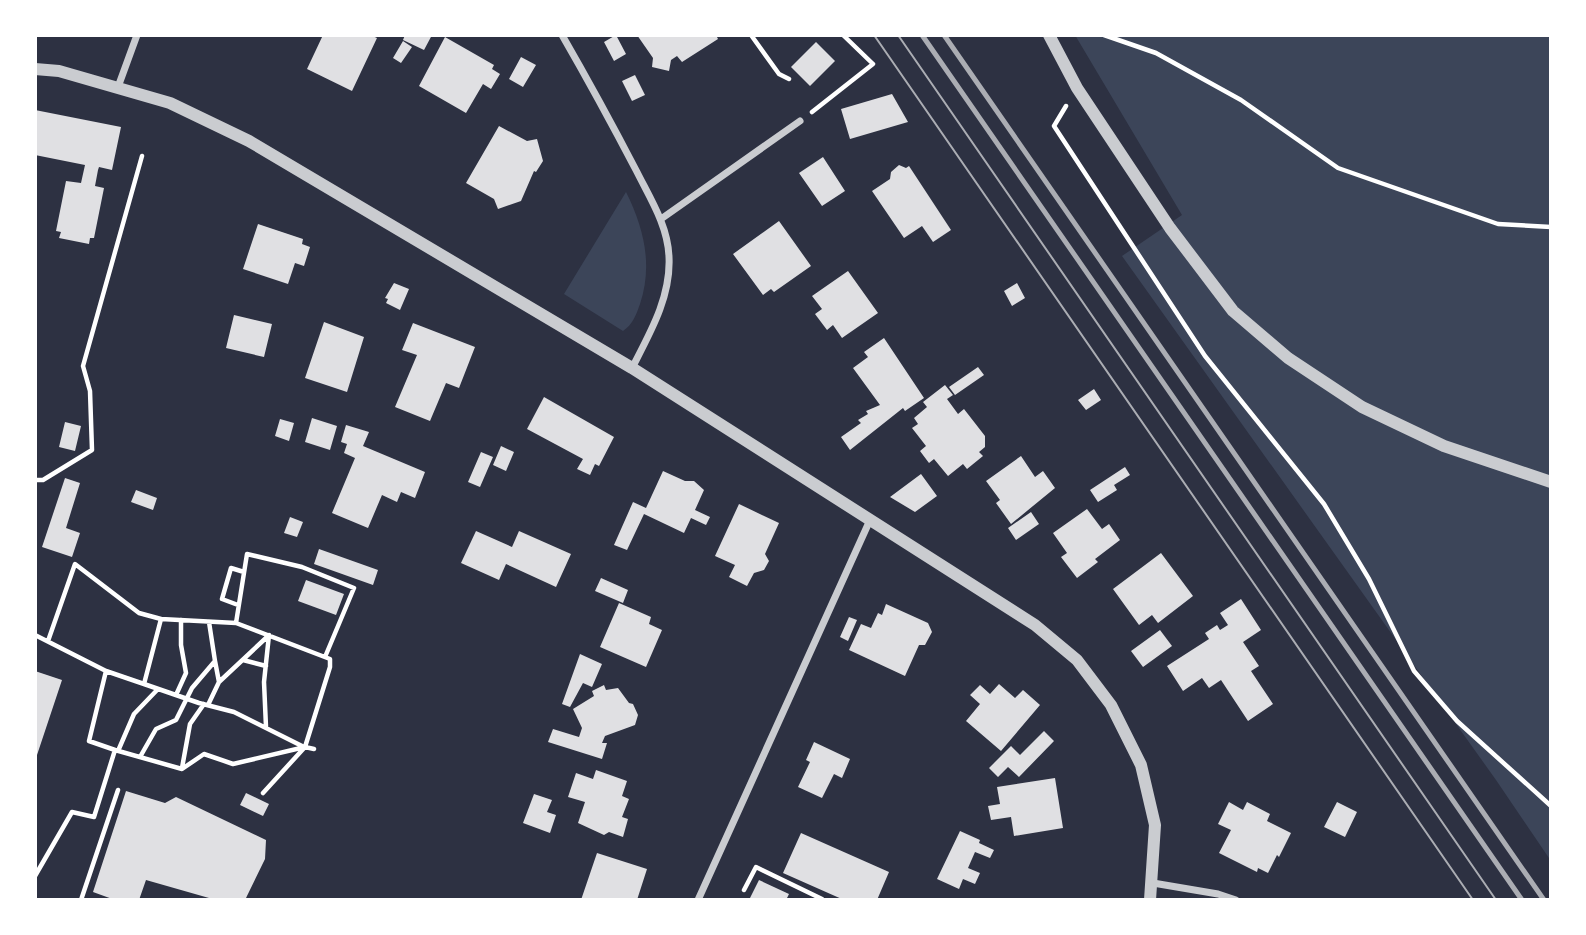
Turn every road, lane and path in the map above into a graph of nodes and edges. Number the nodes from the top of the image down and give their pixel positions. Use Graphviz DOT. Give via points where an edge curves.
graph roads {
  1 [pos="137,35"];
  2 [pos="562,35"];
  3 [pos="751,35"];
  4 [pos="843,35"];
  5 [pos="1049,35"];
  6 [pos="1104,35"];
  7 [pos="35,69"];
  8 [pos="789,79"];
  9 [pos="118,87"];
  10 [pos="1077,88"];
  11 [pos="800,121"];
  12 [pos="142,156"];
  13 [pos="661,219"];
  14 [pos="1551,227"];
  15 [pos="632,368"];
  16 [pos="35,480"];
  17 [pos="1551,482"];
  18 [pos="870,520"];
  19 [pos="244,572"];
  20 [pos="238,605"];
  21 [pos="161,620"];
  22 [pos="181,620"];
  23 [pos="209,622"];
  24 [pos="236,623"];
  25 [pos="35,635"];
  26 [pos="269,635"];
  27 [pos="48,641"];
  28 [pos="325,657"];
  29 [pos="243,660"];
  30 [pos="215,661"];
  31 [pos="266,666"];
  32 [pos="106,671"];
  33 [pos="219,682"];
  34 [pos="144,684"];
  35 [pos="158,689"];
  36 [pos="176,695"];
  37 [pos="206,704"];
  38 [pos="266,727"];
  39 [pos="305,747"];
  40 [pos="314,749"];
  41 [pos="117,751"];
  42 [pos="140,757"];
  43 [pos="182,769"];
  44 [pos="118,790"];
  45 [pos="263,793"];
  46 [pos="1551,806"];
  47 [pos="35,876"];
  48 [pos="1153,883"];
  49 [pos="744,890"];
  50 [pos="822,899"];
  51 [pos="81,900"];
  52 [pos="698,900"];
  53 [pos="1150,900"];
  54 [pos="1236,900"];
  1 -- 9 [label="street"];
  2 -- 13 [label="street"];
  3 -- 8 [label="path" via="779,74"];
  4 -- 11 [label="path" via="873,64"];
  5 -- 10 [label="street"];
  6 -- 14 [label="path" via="1156,53 1241,100 1338,167 1498,224"];
  7 -- 9 [label="street"];
  9 -- 15 [label="street" via="170,103 249,141"];
  10 -- 17 [label="street" via="1170,228 1233,311 1288,358 1362,407 1444,446"];
  10 -- 46 [label="path" via="1054,125 1190,333 1324,504 1369,579 1414,671 1457,721"];
  11 -- 13 [label="street"];
  12 -- 16 [label="path" via="83,366 90,391 92,450 43,480"];
  13 -- 15 [label="street" via="669,256 666,288"];
  15 -- 18 [label="street"];
  18 -- 48 [label="street" via="1035,625 1077,660 1111,705 1141,765 1155,825"];
  18 -- 52 [label="street"];
  19 -- 20 [label="path"];
  19 -- 20 [label="path" via="231,568 222,598"];
  19 -- 28 [label="path" via="247,554 302,567 354,588"];
  20 -- 24 [label="path"];
  21 -- 22 [label="path"];
  21 -- 27 [label="path" via="139,613 75,564"];
  21 -- 34 [label="path"];
  22 -- 23 [label="path"];
  22 -- 36 [label="path" via="186,673"];
  23 -- 24 [label="path"];
  23 -- 30 [label="path"];
  24 -- 26 [label="path"];
  25 -- 27 [label="path"];
  26 -- 28 [label="path"];
  26 -- 29 [label="path"];
  26 -- 31 [label="path"];
  27 -- 32 [label="path"];
  28 -- 39 [label="path" via="330,659 330,667"];
  29 -- 31 [label="path"];
  29 -- 33 [label="path"];
  30 -- 33 [label="path"];
  30 -- 42 [label="path" via="192,688 176,720 156,729"];
  31 -- 38 [label="path"];
  32 -- 34 [label="path"];
  32 -- 41 [label="path" via="89,741"];
  33 -- 37 [label="path"];
  34 -- 35 [label="path"];
  35 -- 36 [label="path"];
  35 -- 41 [label="path" via="134,714"];
  36 -- 37 [label="path"];
  37 -- 38 [label="path"];
  37 -- 43 [label="path" via="190,724"];
  38 -- 39 [label="path"];
  39 -- 40 [label="path"];
  39 -- 43 [label="path" via="233,764 204,754"];
  39 -- 45 [label="path"];
  41 -- 42 [label="path"];
  41 -- 47 [label="path" via="94,817 72,812"];
  42 -- 43 [label="path"];
  44 -- 51 [label="path"];
  48 -- 53 [label="street"];
  48 -- 54 [label="street"];
  49 -- 50 [label="path" via="756,867"];
}
